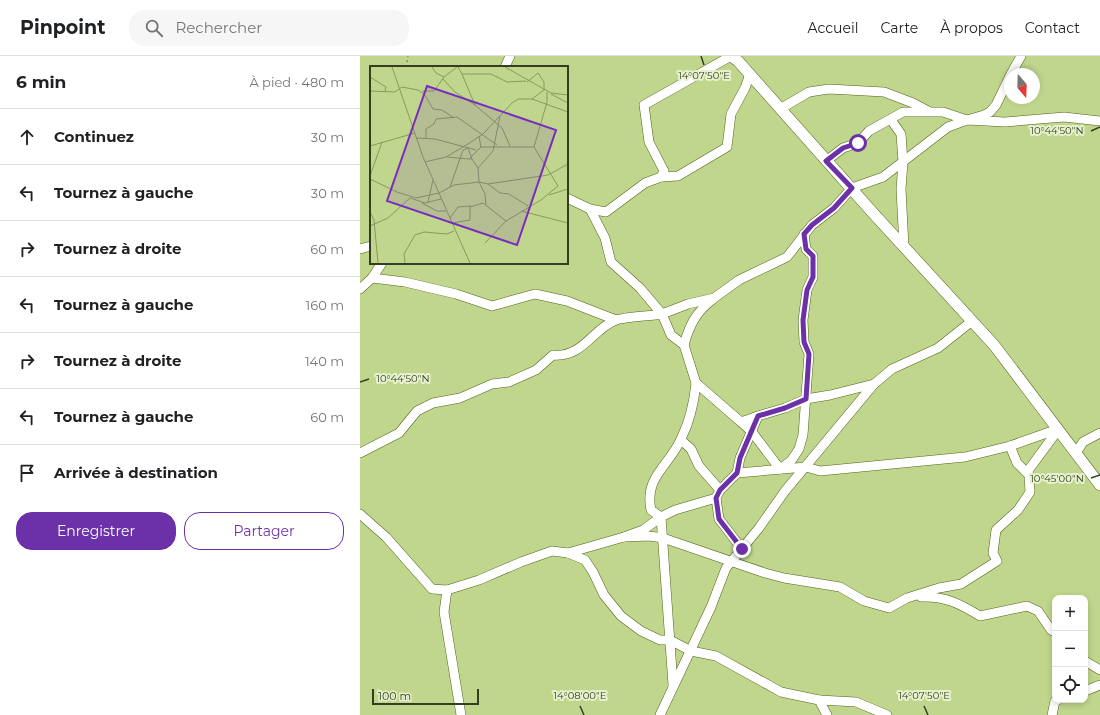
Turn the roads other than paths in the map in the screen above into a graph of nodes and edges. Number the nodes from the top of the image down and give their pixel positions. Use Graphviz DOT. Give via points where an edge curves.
graph roads {
  1 [pos="510,56"];
  2 [pos="731,56"];
  3 [pos="1021,56"];
  4 [pos="505,66"];
  5 [pos="1015,68"];
  6 [pos="750,74"];
  7 [pos="1004,88"];
  8 [pos="780,109"];
  9 [pos="930,111"];
  10 [pos="891,120"];
  11 [pos="967,120"];
  12 [pos="1100,121"];
  13 [pos="826,161"];
  14 [pos="903,162"];
  15 [pos="661,177"];
  16 [pos="852,188"];
  17 [pos="568,198"];
  18 [pos="590,209"];
  19 [pos="804,234"];
  20 [pos="370,246"];
  21 [pos="904,247"];
  22 [pos="360,249"];
  23 [pos="381,264"];
  24 [pos="372,278"];
  25 [pos="360,289"];
  26 [pos="714,298"];
  27 [pos="662,314"];
  28 [pos="616,320"];
  29 [pos="972,321"];
  30 [pos="684,345"];
  31 [pos="696,383"];
  32 [pos="874,384"];
  33 [pos="806,399"];
  34 [pos="758,416"];
  35 [pos="741,422"];
  36 [pos="1058,429"];
  37 [pos="752,432"];
  38 [pos="1100,433"];
  39 [pos="681,440"];
  40 [pos="1010,446"];
  41 [pos="360,453"];
  42 [pos="1076,453"];
  43 [pos="806,467"];
  44 [pos="780,469"];
  45 [pos="1026,472"];
  46 [pos="737,473"];
  47 [pos="1100,485"];
  48 [pos="718,494"];
  49 [pos="360,514"];
  50 [pos="661,517"];
  51 [pos="624,537"];
  52 [pos="663,538"];
  53 [pos="742,549"];
  54 [pos="568,553"];
  55 [pos="732,561"];
  56 [pos="447,590"];
  57 [pos="907,598"];
  58 [pos="1053,631"];
  59 [pos="670,640"];
  60 [pos="691,650"];
  61 [pos="1088,663"];
  62 [pos="1100,670"];
  63 [pos="1100,685"];
  64 [pos="673,686"];
  65 [pos="1088,690"];
  66 [pos="819,700"];
  67 [pos="1055,703"];
  68 [pos="461,715"];
  69 [pos="660,715"];
  70 [pos="828,715"];
  71 [pos="887,715"];
  72 [pos="1052,715"];
  1 -- 4 [label="street"];
  2 -- 6 [label="main road"];
  2 -- 15 [label="street" via="644,105 649,142 664,171"];
  3 -- 5 [label="street"];
  6 -- 8 [label="main road"];
  6 -- 15 [label="street" via="731,114 727,147 678,176"];
  7 -- 11 [label="street" via="993,109"];
  8 -- 9 [label="street" via="809,92 830,89 884,92"];
  8 -- 13 [label="main road"];
  9 -- 10 [label="street" via="903,112"];
  9 -- 11 [label="street" via="943,112"];
  10 -- 13 [label="street" via="869,131 858,143 843,148"];
  10 -- 14 [label="street" via="901,134"];
  11 -- 12 [label="street" via="1005,122 1064,117"];
  11 -- 14 [label="street" via="948,127"];
  13 -- 16 [label="main road"];
  14 -- 16 [label="street" via="878,179"];
  14 -- 21 [label="street" via="901,189"];
  15 -- 18 [label="street" via="645,182 606,212"];
  16 -- 19 [label="street"];
  16 -- 21 [label="main road"];
  17 -- 18 [label="street"];
  18 -- 27 [label="street" via="604,238 611,262 640,288"];
  19 -- 26 [label="street" via="787,257 739,280"];
  19 -- 33 [label="street" via="806,249 813,256 813,277 807,290 803,320 804,342 809,354"];
  20 -- 22 [label="street"];
  21 -- 29 [label="main road"];
  23 -- 24 [label="street"];
  24 -- 25 [label="street"];
  24 -- 28 [label="street" via="405,282 492,306 534,294 567,301"];
  26 -- 27 [label="street"];
  26 -- 30 [label="street" via="701,308 690,324"];
  27 -- 28 [label="street"];
  27 -- 30 [label="street" via="671,335"];
  28 -- 41 [label="street" via="581,348 562,356 553,356 536,370 509,382 492,384 460,398 433,403 417,411 399,433"];
  29 -- 32 [label="street" via="938,348 892,369"];
  29 -- 36 [label="main road" via="994,345"];
  30 -- 31 [label="street"];
  31 -- 35 [label="street"];
  31 -- 39 [label="street" via="694,407"];
  32 -- 33 [label="street" via="830,396"];
  32 -- 43 [label="street"];
  33 -- 34 [label="street"];
  33 -- 44 [label="street" via="799,449 791,461"];
  34 -- 35 [label="street"];
  34 -- 37 [label="street"];
  35 -- 37 [label="street"];
  36 -- 40 [label="street"];
  36 -- 42 [label="main road"];
  36 -- 45 [label="street"];
  37 -- 44 [label="street"];
  37 -- 46 [label="street" via="740,458"];
  38 -- 42 [label="street" via="1084,442"];
  39 -- 48 [label="street" via="691,449"];
  39 -- 50 [label="street" via="652,484 648,497 651,510"];
  40 -- 43 [label="street" via="965,457 882,466 820,471"];
  40 -- 45 [label="street" via="1017,463"];
  42 -- 47 [label="main road"];
  43 -- 44 [label="street"];
  43 -- 53 [label="street"];
  44 -- 46 [label="street"];
  45 -- 57 [label="street" via="1030,475 1030,492 1018,510 996,530 993,553 997,561 961,584"];
  46 -- 48 [label="street"];
  48 -- 50 [label="street"];
  48 -- 53 [label="street" via="719,519"];
  49 -- 56 [label="street" via="386,537 432,589"];
  50 -- 51 [label="street" via="643,530"];
  50 -- 52 [label="street"];
  51 -- 52 [label="street"];
  51 -- 54 [label="street"];
  52 -- 55 [label="street"];
  52 -- 59 [label="street"];
  53 -- 55 [label="street"];
  54 -- 56 [label="street" via="552,551"];
  54 -- 59 [label="street" via="585,560 604,595 621,616 641,631 660,640"];
  55 -- 57 [label="street" via="784,578 840,587 864,601 888,608"];
  55 -- 60 [label="street" via="726,568"];
  56 -- 68 [label="street" via="444,612"];
  57 -- 58 [label="street" via="932,597 956,602 980,616 1027,606 1038,611"];
  59 -- 60 [label="street"];
  59 -- 64 [label="street"];
  60 -- 64 [label="street"];
  60 -- 66 [label="street" via="716,656 781,692"];
  61 -- 62 [label="street"];
  63 -- 65 [label="street"];
  64 -- 69 [label="street"];
  66 -- 70 [label="street"];
  66 -- 71 [label="street" via="856,702"];
  67 -- 72 [label="street"];
}
